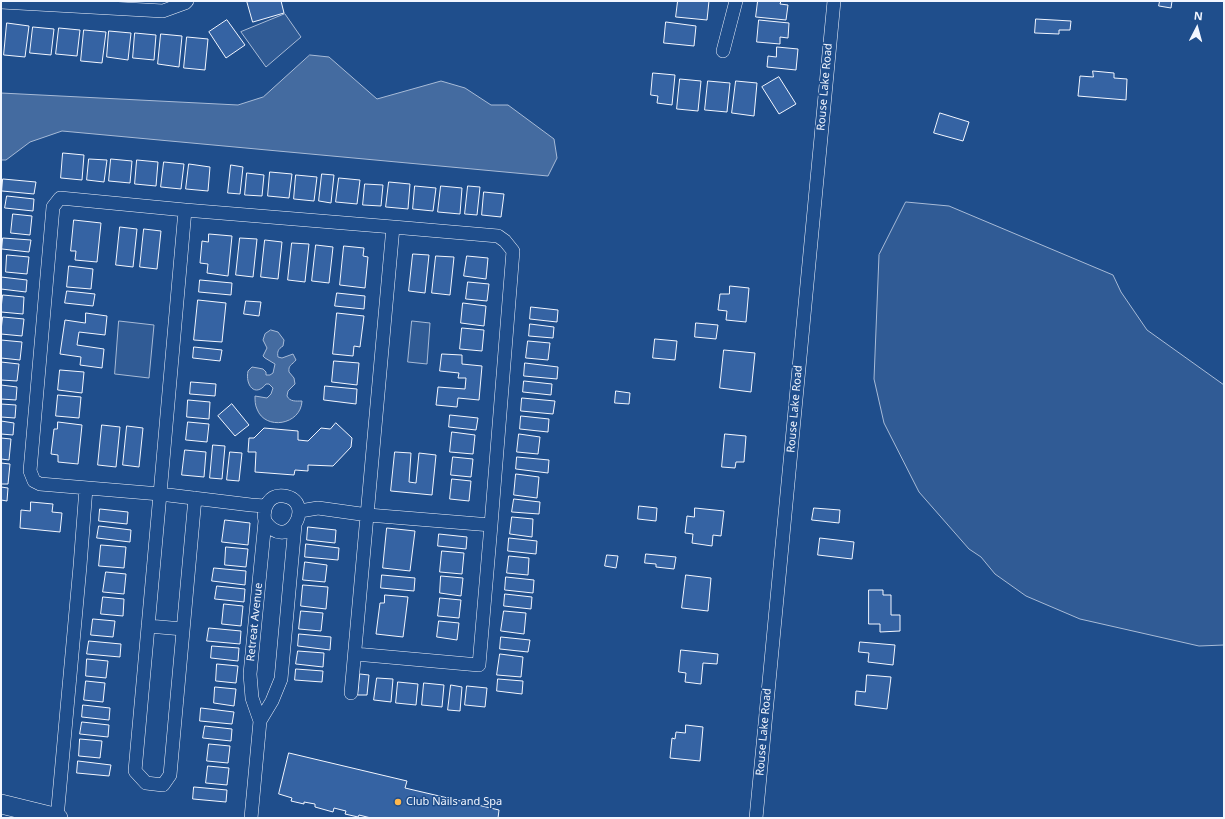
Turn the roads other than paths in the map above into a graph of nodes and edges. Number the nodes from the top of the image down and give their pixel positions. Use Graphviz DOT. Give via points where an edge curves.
graph roads {
  1 [pos="187,1"];
  2 [pos="736,1"];
  3 [pos="834,1"];
  4 [pos="1,2"];
  5 [pos="724,50"];
  6 [pos="185,210"];
  7 [pos="393,227"];
  8 [pos="86,488"];
  9 [pos="160,494"];
  10 [pos="195,498"];
  11 [pos="265,506"];
  12 [pos="300,511"];
  13 [pos="368,515"];
  14 [pos="265,521"];
  15 [pos="295,525"];
  16 [pos="491,525"];
  17 [pos="148,626"];
  18 [pos="183,629"];
  19 [pos="355,654"];
  20 [pos="351,694"];
  21 [pos="260,721"];
  22 [pos="1,804"];
  23 [pos="57,818"];
  24 [pos="251,818"];
  25 [pos="756,818"];
  1 -- 4 [label="street" via="163,11"];
  2 -- 5 [label="street"];
  3 -- 25 [label="street, Rouse Lake Road"];
  6 -- 7 [label="street"];
  6 -- 8 [label="street" via="60,198 52,207 30,471 34,481 40,484"];
  6 -- 9 [label="street"];
  7 -- 13 [label="street"];
  7 -- 16 [label="street" via="498,236 513,251"];
  8 -- 9 [label="street"];
  8 -- 23 [label="street"];
  9 -- 10 [label="street"];
  9 -- 17 [label="street"];
  10 -- 11 [label="street"];
  10 -- 18 [label="street"];
  11 -- 12 [label="street" via="275,497 283,496 294,502"];
  11 -- 14 [label="street"];
  12 -- 13 [label="street" via="318,508"];
  12 -- 15 [label="street"];
  13 -- 16 [label="street"];
  13 -- 19 [label="street"];
  14 -- 15 [label="street" via="275,531 282,532"];
  14 -- 21 [label="street, Retreat Avenue" via="250,674 252,698"];
  15 -- 21 [label="street, Retreat Avenue" via="281,679"];
  16 -- 19 [label="street" via="479,665"];
  17 -- 18 [label="street"];
  17 -- 18 [label="street" via="135,771 146,783 163,785 170,775"];
  19 -- 20 [label="street"];
  21 -- 24 [label="street, Retreat Avenue"];
  22 -- 23 [label="highway"];
}
